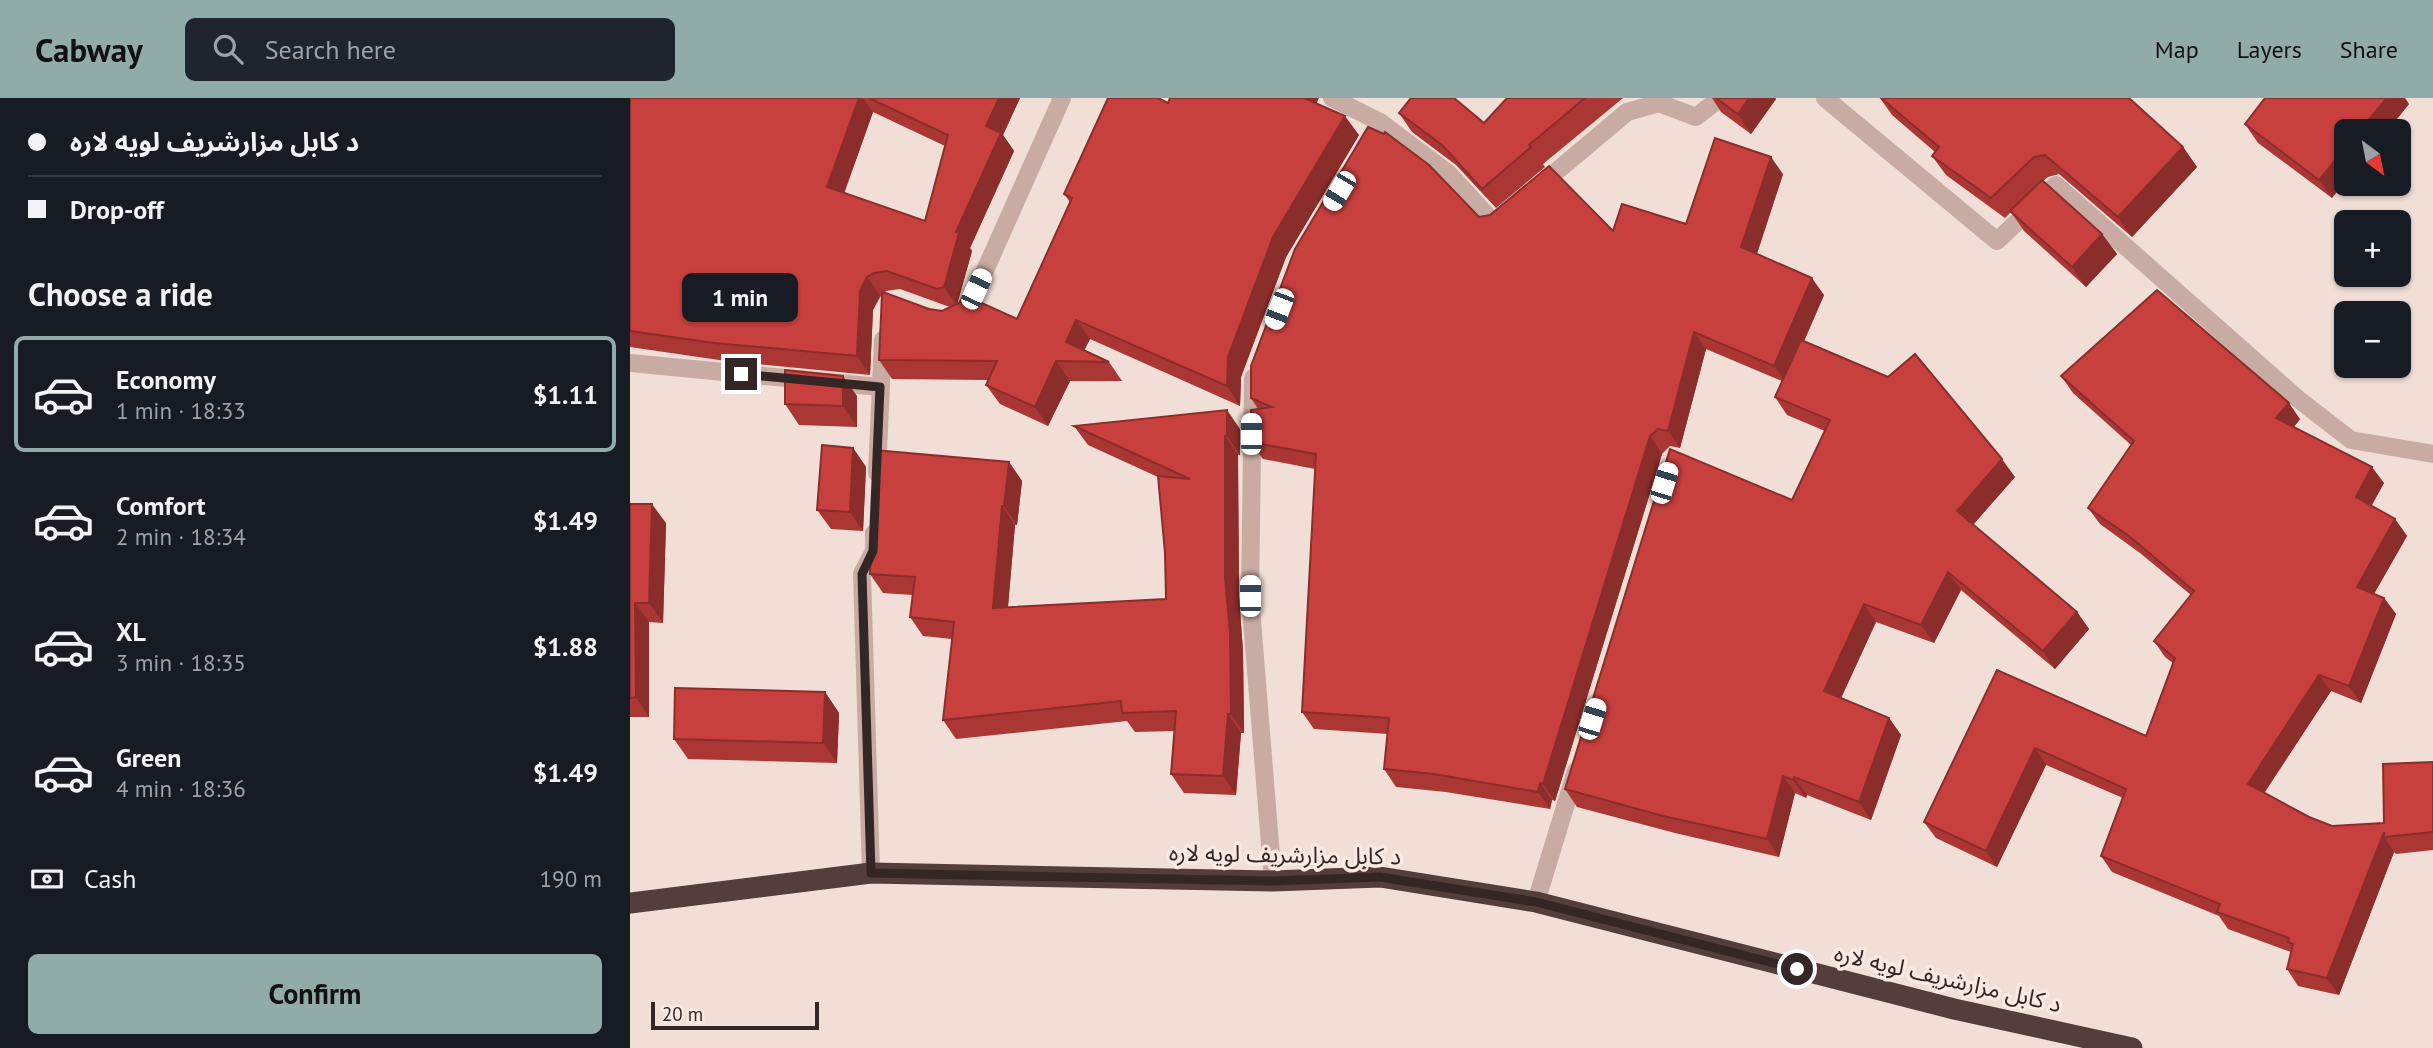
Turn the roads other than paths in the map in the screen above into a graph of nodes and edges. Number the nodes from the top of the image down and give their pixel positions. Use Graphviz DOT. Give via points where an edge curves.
graph roads {
  1 [pos="1062,98"];
  2 [pos="1332,98"];
  3 [pos="1720,98"];
  4 [pos="1825,98"];
  5 [pos="1380,122"];
  6 [pos="1352,168"];
  7 [pos="947,318"];
  8 [pos="884,323"];
  9 [pos="1261,357"];
  10 [pos="630,363"];
  11 [pos="880,387"];
  12 [pos="2433,454"];
  13 [pos="1580,758"];
  14 [pos="871,873"];
  15 [pos="1273,881"];
  16 [pos="1536,902"];
  17 [pos="630,903"];
  18 [pos="2132,1048"];
  1 -- 7 [label="street" via="966,313 957,319"];
  2 -- 5 [label="street"];
  3 -- 5 [label="street" via="1696,117 1660,103 1627,112 1494,224 1449,174"];
  4 -- 12 [label="street" via="1997,241 2056,185 2298,399 2351,440"];
  5 -- 6 [label="street"];
  8 -- 11 [label="street"];
  9 -- 15 [label="street" via="1252,380 1250,596"];
  10 -- 11 [label="street"];
  11 -- 14 [label="street" via="873,551 862,574"];
  13 -- 16 [label="street"];
  14 -- 15 [label="highway, د کابل مزارشریف لویه لاره"];
  14 -- 17 [label="highway, د کابل مزارشریف لویه لاره"];
  15 -- 16 [label="highway, د کابل مزارشریف لویه لاره" via="1380,877"];
  16 -- 18 [label="highway, د کابل مزارشریف لویه لاره" via="1954,1009"];
}
